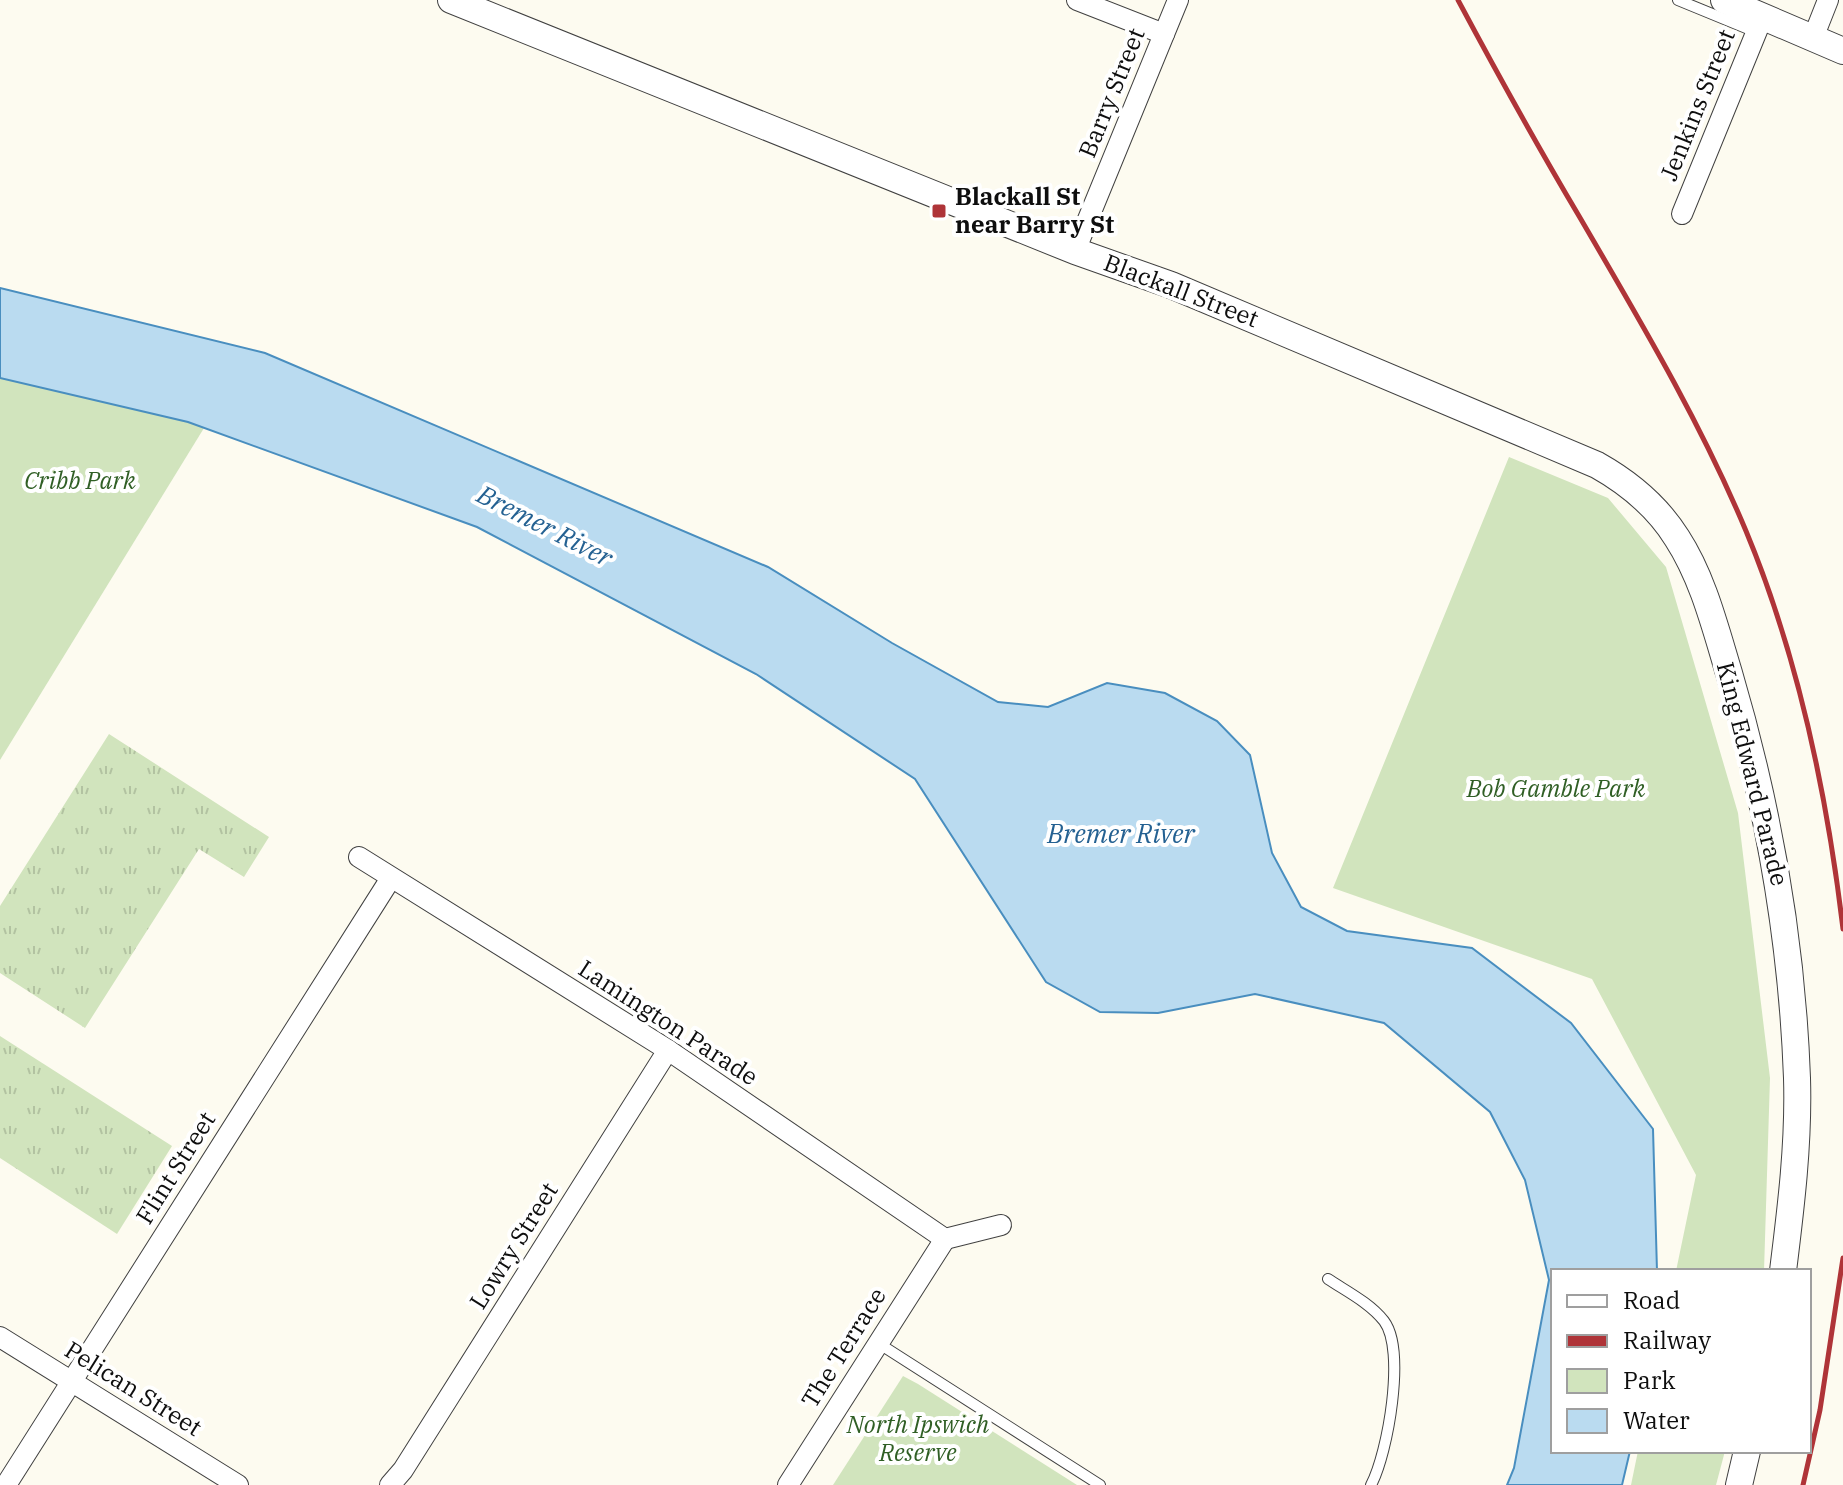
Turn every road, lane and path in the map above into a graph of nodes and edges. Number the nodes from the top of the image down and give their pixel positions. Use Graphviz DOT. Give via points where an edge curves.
graph roads {
  1 [pos="1077,0"];
  2 [pos="1178,0"];
  3 [pos="1678,0"];
  4 [pos="1724,0"];
  5 [pos="1828,0"];
  6 [pos="463,2"];
  7 [pos="1759,24"];
  8 [pos="1164,34"];
  9 [pos="1813,38"];
  10 [pos="1843,51"];
  11 [pos="1682,214"];
  12 [pos="1075,251"];
  13 [pos="1597,465"];
  14 [pos="359,857"];
  15 [pos="391,878"];
  16 [pos="668,1050"];
  17 [pos="1001,1225"];
  18 [pos="945,1239"];
  19 [pos="1783,1269"];
  20 [pos="1328,1279"];
  21 [pos="0,1337"];
  22 [pos="878,1343"];
  23 [pos="72,1381"];
  24 [pos="1747,1453"];
  25 [pos="397,1480"];
  26 [pos="6,1485"];
  27 [pos="238,1485"];
  28 [pos="788,1485"];
  29 [pos="1100,1485"];
  30 [pos="1371,1485"];
  31 [pos="1739,1485"];
  1 -- 8 [label="street"];
  2 -- 8 [label="street, Barry Street"];
  3 -- 7 [label="lane"];
  4 -- 7 [label="street"];
  5 -- 9 [label="street"];
  6 -- 12 [label="street, Blackall Street"];
  7 -- 9 [label="street"];
  7 -- 11 [label="street, Jenkins Street"];
  8 -- 12 [label="street, Barry Street"];
  9 -- 10 [label="street"];
  12 -- 13 [label="street, Blackall Street" via="1171,285"];
  13 -- 19 [label="street, King Edward Parade" via="1650,504 1685,551 1713,619 1766,812 1783,913 1797,1080 1794,1182"];
  14 -- 15 [label="street, Lamington Parade"];
  15 -- 16 [label="street, Lamington Parade"];
  15 -- 23 [label="street, Flint Street"];
  16 -- 18 [label="street, Lamington Parade"];
  16 -- 25 [label="street, Lowry Street"];
  17 -- 18 [label="street"];
  18 -- 22 [label="street, The Terrace"];
  20 -- 30 [label="lane" via="1375,1312 1391,1334 1388,1438"];
  21 -- 23 [label="street, Pelican Street"];
  22 -- 28 [label="street, The Terrace"];
  22 -- 29 [label="lane"];
  23 -- 26 [label="street, Flint Street"];
  23 -- 27 [label="street, Pelican Street"];
  24 -- 31 [label="street"];
}
